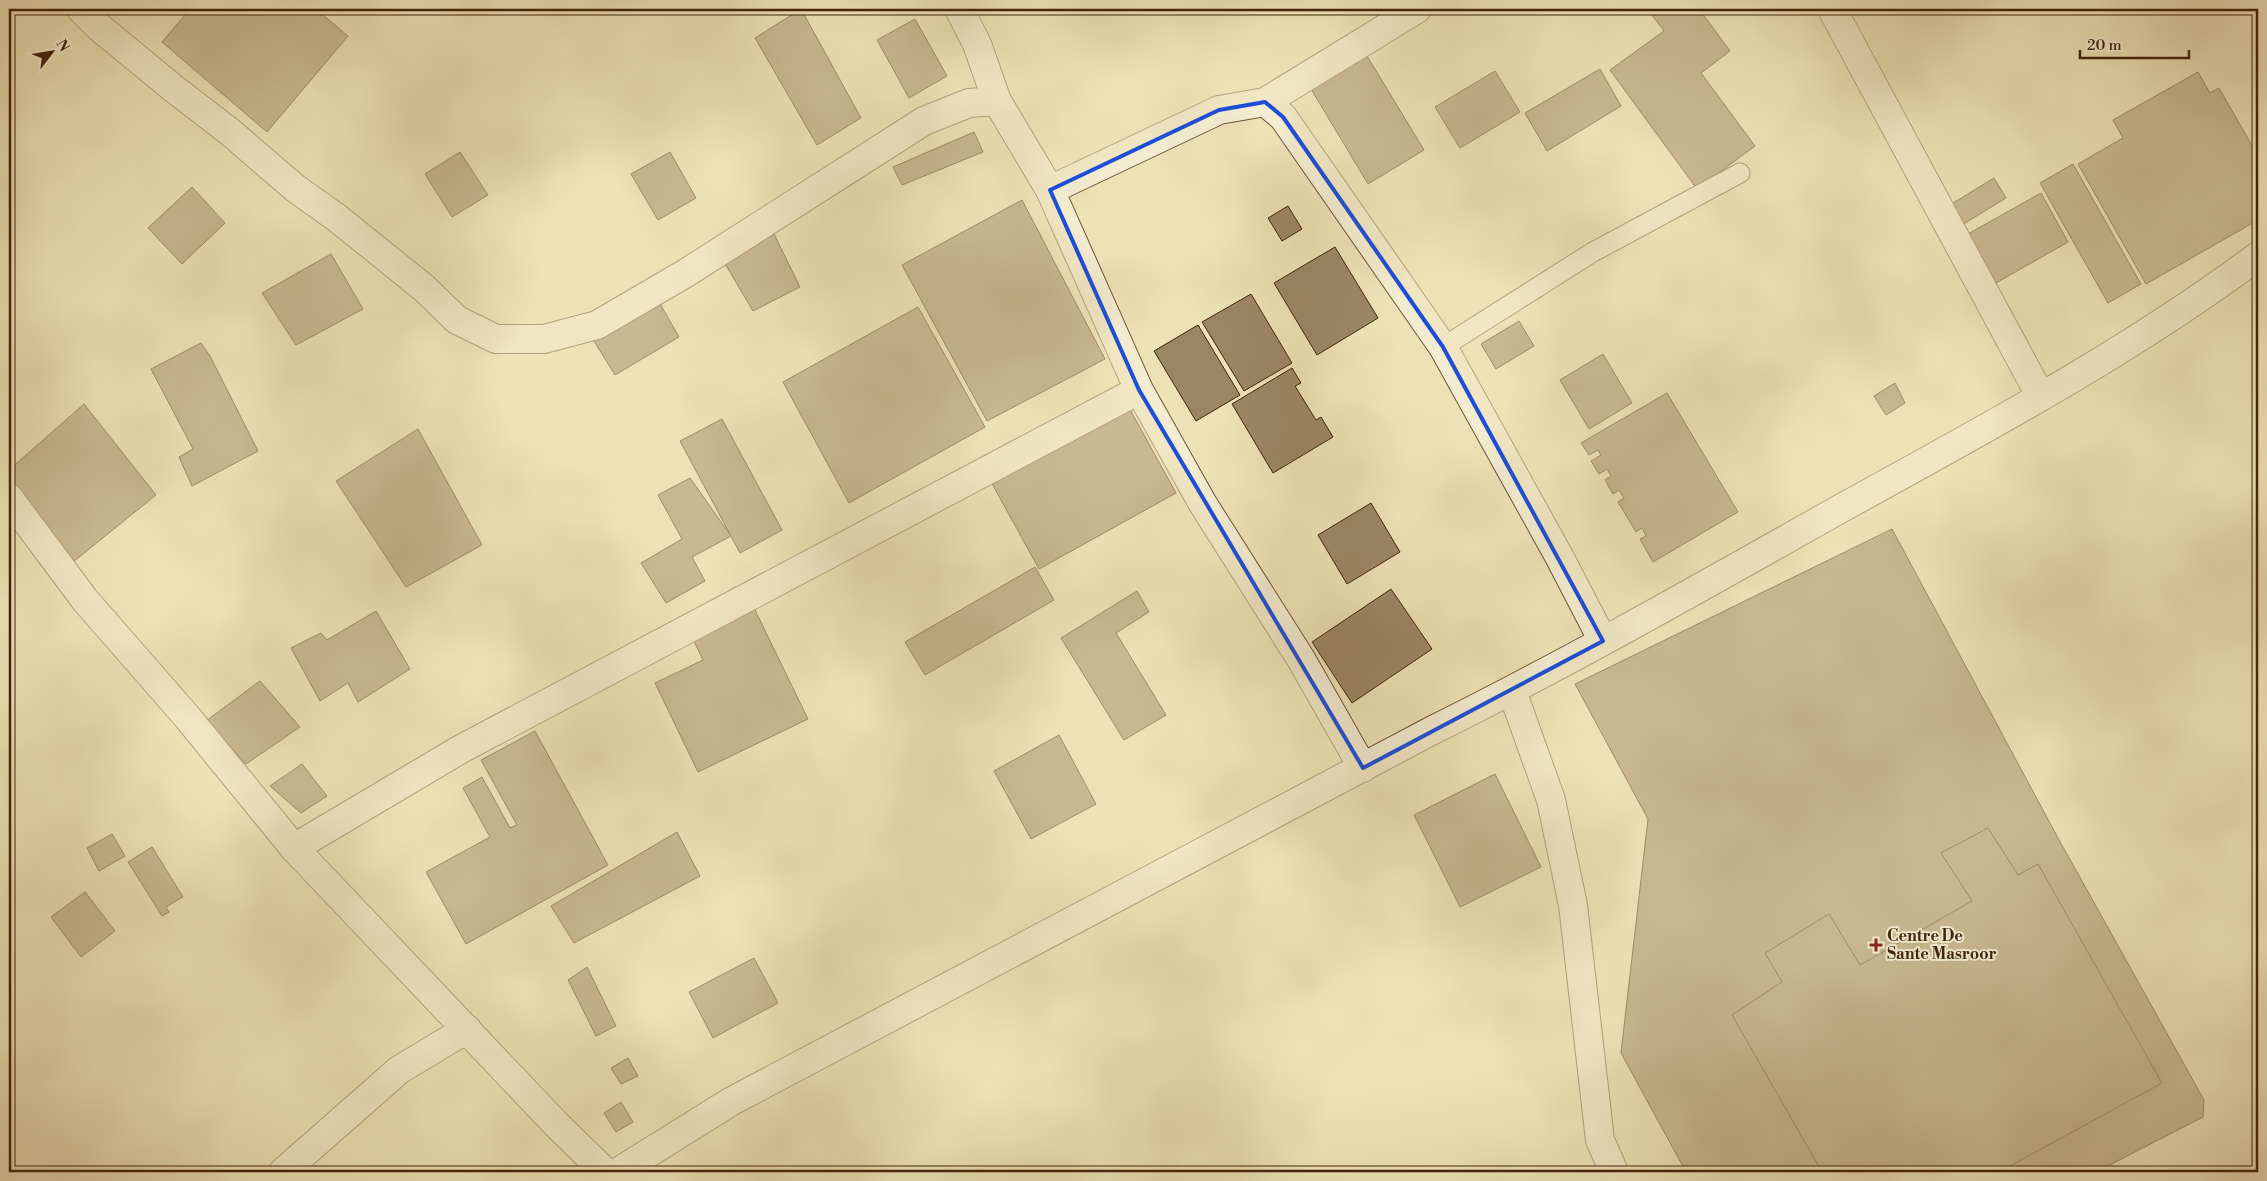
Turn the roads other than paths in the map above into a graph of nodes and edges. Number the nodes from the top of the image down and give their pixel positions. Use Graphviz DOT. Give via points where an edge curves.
graph roads {
  1 [pos="81,9"];
  2 [pos="959,9"];
  3 [pos="1417,9"];
  4 [pos="1832,9"];
  5 [pos="997,100"];
  6 [pos="1265,102"];
  7 [pos="1740,173"];
  8 [pos="1050,190"];
  9 [pos="2258,256"];
  10 [pos="1443,347"];
  11 [pos="1139,390"];
  12 [pos="2041,397"];
  13 [pos="9,498"];
  14 [pos="1603,641"];
  15 [pos="1512,691"];
  16 [pos="1363,768"];
  17 [pos="294,848"];
  18 [pos="467,1029"];
  19 [pos="284,1172"];
  20 [pos="605,1172"];
  21 [pos="618,1172"];
  22 [pos="1614,1172"];
  1 -- 5 [label="street" via="295,188 424,288 457,320 496,339 544,339 597,325 686,273 924,121 969,103"];
  2 -- 5 [label="street" via="978,44"];
  3 -- 6 [label="street"];
  4 -- 12 [label="street"];
  5 -- 8 [label="street"];
  6 -- 8 [label="street" via="1219,110"];
  6 -- 10 [label="street" via="1283,117"];
  7 -- 10 [label="lane" via="1593,252"];
  8 -- 11 [label="street"];
  9 -- 12 [label="street" via="2214,289"];
  10 -- 14 [label="street"];
  11 -- 16 [label="street" via="1203,504 1301,659"];
  11 -- 17 [label="street" via="461,749"];
  12 -- 14 [label="street"];
  13 -- 17 [label="street" via="86,600"];
  14 -- 15 [label="street"];
  15 -- 16 [label="street"];
  15 -- 22 [label="street" via="1551,800 1573,905 1600,1140"];
  16 -- 21 [label="street" via="732,1101"];
  17 -- 18 [label="street"];
  18 -- 19 [label="street" via="399,1070"];
  18 -- 20 [label="street"];
}
